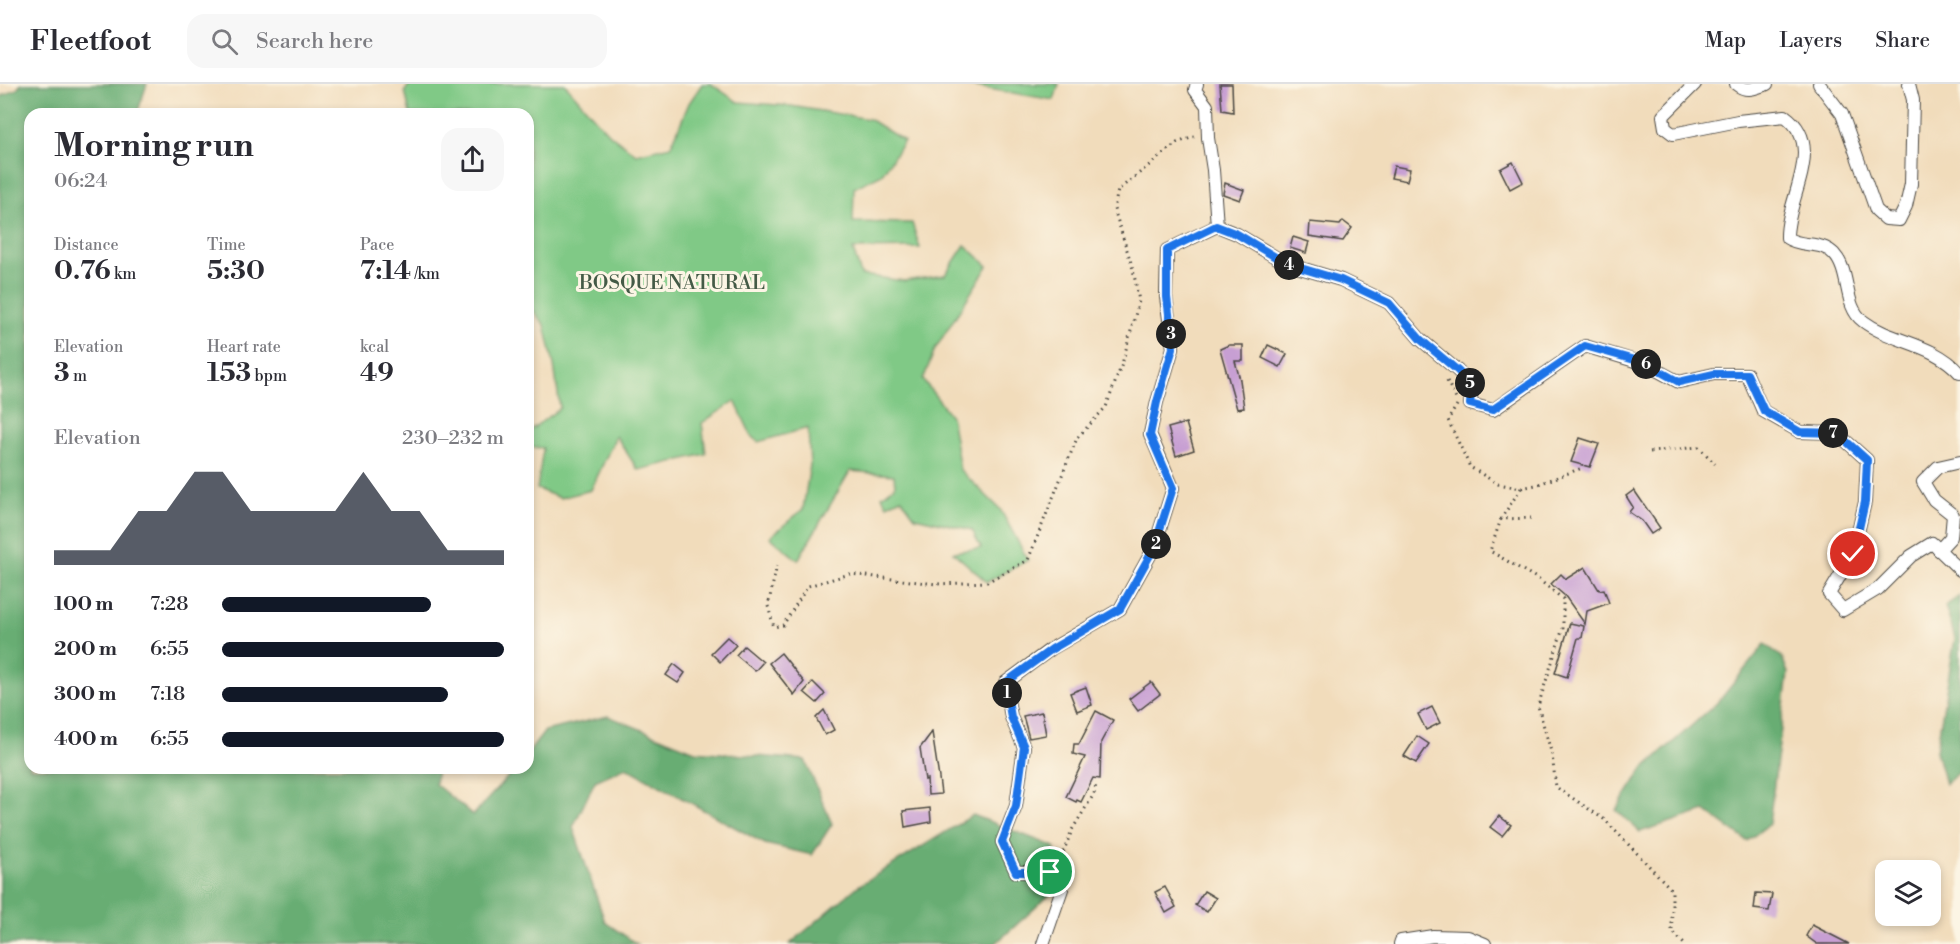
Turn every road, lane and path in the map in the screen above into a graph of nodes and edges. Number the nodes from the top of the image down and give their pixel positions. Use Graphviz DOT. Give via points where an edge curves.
graph roads {
  1 [pos="1197,84"];
  2 [pos="1695,84"];
  3 [pos="1736,84"];
  4 [pos="1767,84"];
  5 [pos="1819,84"];
  6 [pos="1909,84"];
  7 [pos="1208,138"];
  8 [pos="1216,226"];
  9 [pos="1960,372"];
  10 [pos="1446,379"];
  11 [pos="1650,452"];
  12 [pos="1960,462"];
  13 [pos="1715,464"];
  14 [pos="1582,468"];
  15 [pos="1521,488"];
  16 [pos="1530,518"];
  17 [pos="1501,519"];
  18 [pos="1939,550"];
  19 [pos="777,565"];
  20 [pos="1960,570"];
  21 [pos="1096,784"];
  22 [pos="1054,878"];
  23 [pos="1043,944"];
  24 [pos="1400,944"];
  25 [pos="1485,944"];
  26 [pos="1684,944"];
  1 -- 7 [label="street" via="1195,90 1207,106"];
  2 -- 9 [label="street" via="1663,116 1665,128 1673,135 1785,116 1795,123 1806,158 1787,223 1787,238 1796,244 1815,244 1834,254 1860,318 1872,327 1938,354"];
  3 -- 4 [label="street" via="1743,90"];
  5 -- 6 [label="street" via="1842,114 1876,210 1886,219 1899,220 1911,184 1913,100"];
  7 -- 8 [label="street"];
  7 -- 19 [label="path" via="1197,136 1177,143 1118,190 1114,209 1139,301 1106,407 1077,438 1028,560 987,582 936,584 850,574 808,586 783,625 774,627 768,606"];
  8 -- 18 [label="street" via="1287,264 1341,280 1389,303 1420,339 1472,386 1470,404 1492,410 1585,346 1645,363 1679,382 1714,374 1747,374 1764,411 1800,432 1837,433 1867,460 1865,502 1853,554 1829,594 1843,610 1878,588 1911,556 1932,543"];
  8 -- 22 [label="street" via="1167,250 1173,348 1150,435 1173,488 1154,548 1120,609 1052,649 1005,683 1011,717 1024,747 1016,806 1002,842 1016,872 1050,872"];
  10 -- 15 [label="path" via="1458,404 1448,420 1470,467 1498,484"];
  11 -- 13 [label="path" via="1699,447"];
  12 -- 18 [label="street" via="1938,467 1923,482 1934,500 1953,515 1951,537"];
  14 -- 15 [label="path"];
  15 -- 17 [label="path"];
  16 -- 17 [label="path"];
  17 -- 26 [label="path" via="1490,552 1539,579 1563,599 1563,628 1538,706 1552,755 1556,787 1605,820 1672,890 1672,931"];
  18 -- 20 [label="street"];
  21 -- 22 [label="path" via="1072,830"];
  22 -- 23 [label="street" via="1062,889"];
  24 -- 25 [label="street" via="1433,936 1468,937"];
}
